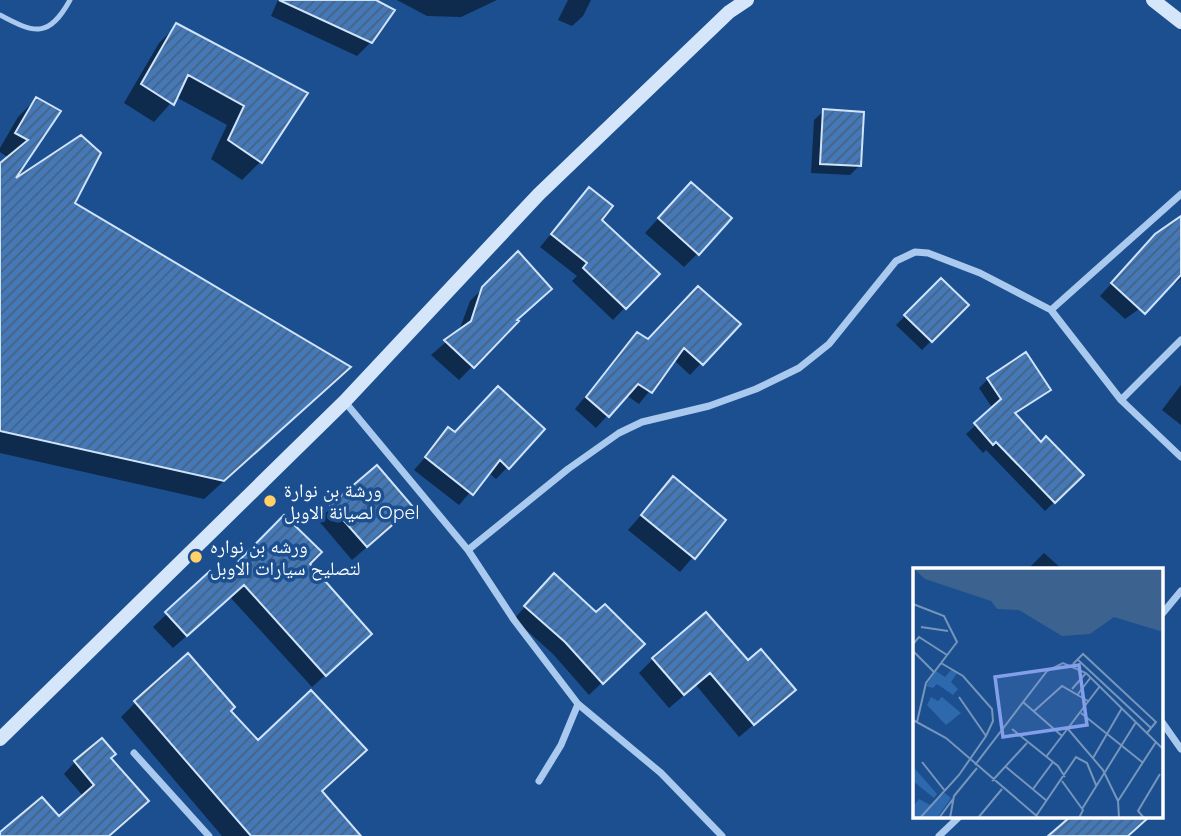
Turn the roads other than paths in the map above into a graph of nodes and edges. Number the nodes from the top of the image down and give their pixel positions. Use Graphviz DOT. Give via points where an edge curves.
graph roads {
  1 [pos="69,0"];
  2 [pos="747,0"];
  3 [pos="1153,0"];
  4 [pos="0,15"];
  5 [pos="1181,22"];
  6 [pos="1181,194"];
  7 [pos="1051,310"];
  8 [pos="1181,340"];
  9 [pos="1121,400"];
  10 [pos="345,401"];
  11 [pos="1181,457"];
  12 [pos="468,550"];
  13 [pos="1181,591"];
  14 [pos="1164,612"];
  15 [pos="578,704"];
  16 [pos="1164,725"];
  17 [pos="0,739"];
  18 [pos="1181,749"];
  19 [pos="134,754"];
  20 [pos="539,781"];
  21 [pos="958,818"];
  22 [pos="209,836"];
  23 [pos="722,836"];
  24 [pos="939,836"];
  1 -- 4 [label="lane" via="60,18 38,30 26,30"];
  2 -- 10 [label="street" via="729,12 539,194"];
  3 -- 5 [label="street"];
  6 -- 7 [label="street"];
  7 -- 9 [label="street"];
  7 -- 12 [label="street" via="945,259 928,253 905,255 888,269 829,344 799,368 709,406 642,422 619,433 568,468"];
  8 -- 9 [label="street"];
  9 -- 11 [label="street"];
  10 -- 12 [label="street"];
  10 -- 17 [label="street"];
  12 -- 15 [label="street"];
  13 -- 14 [label="street"];
  15 -- 20 [label="street"];
  15 -- 23 [label="street" via="661,772"];
  16 -- 18 [label="street"];
  19 -- 22 [label="street"];
  21 -- 24 [label="street"];
}
